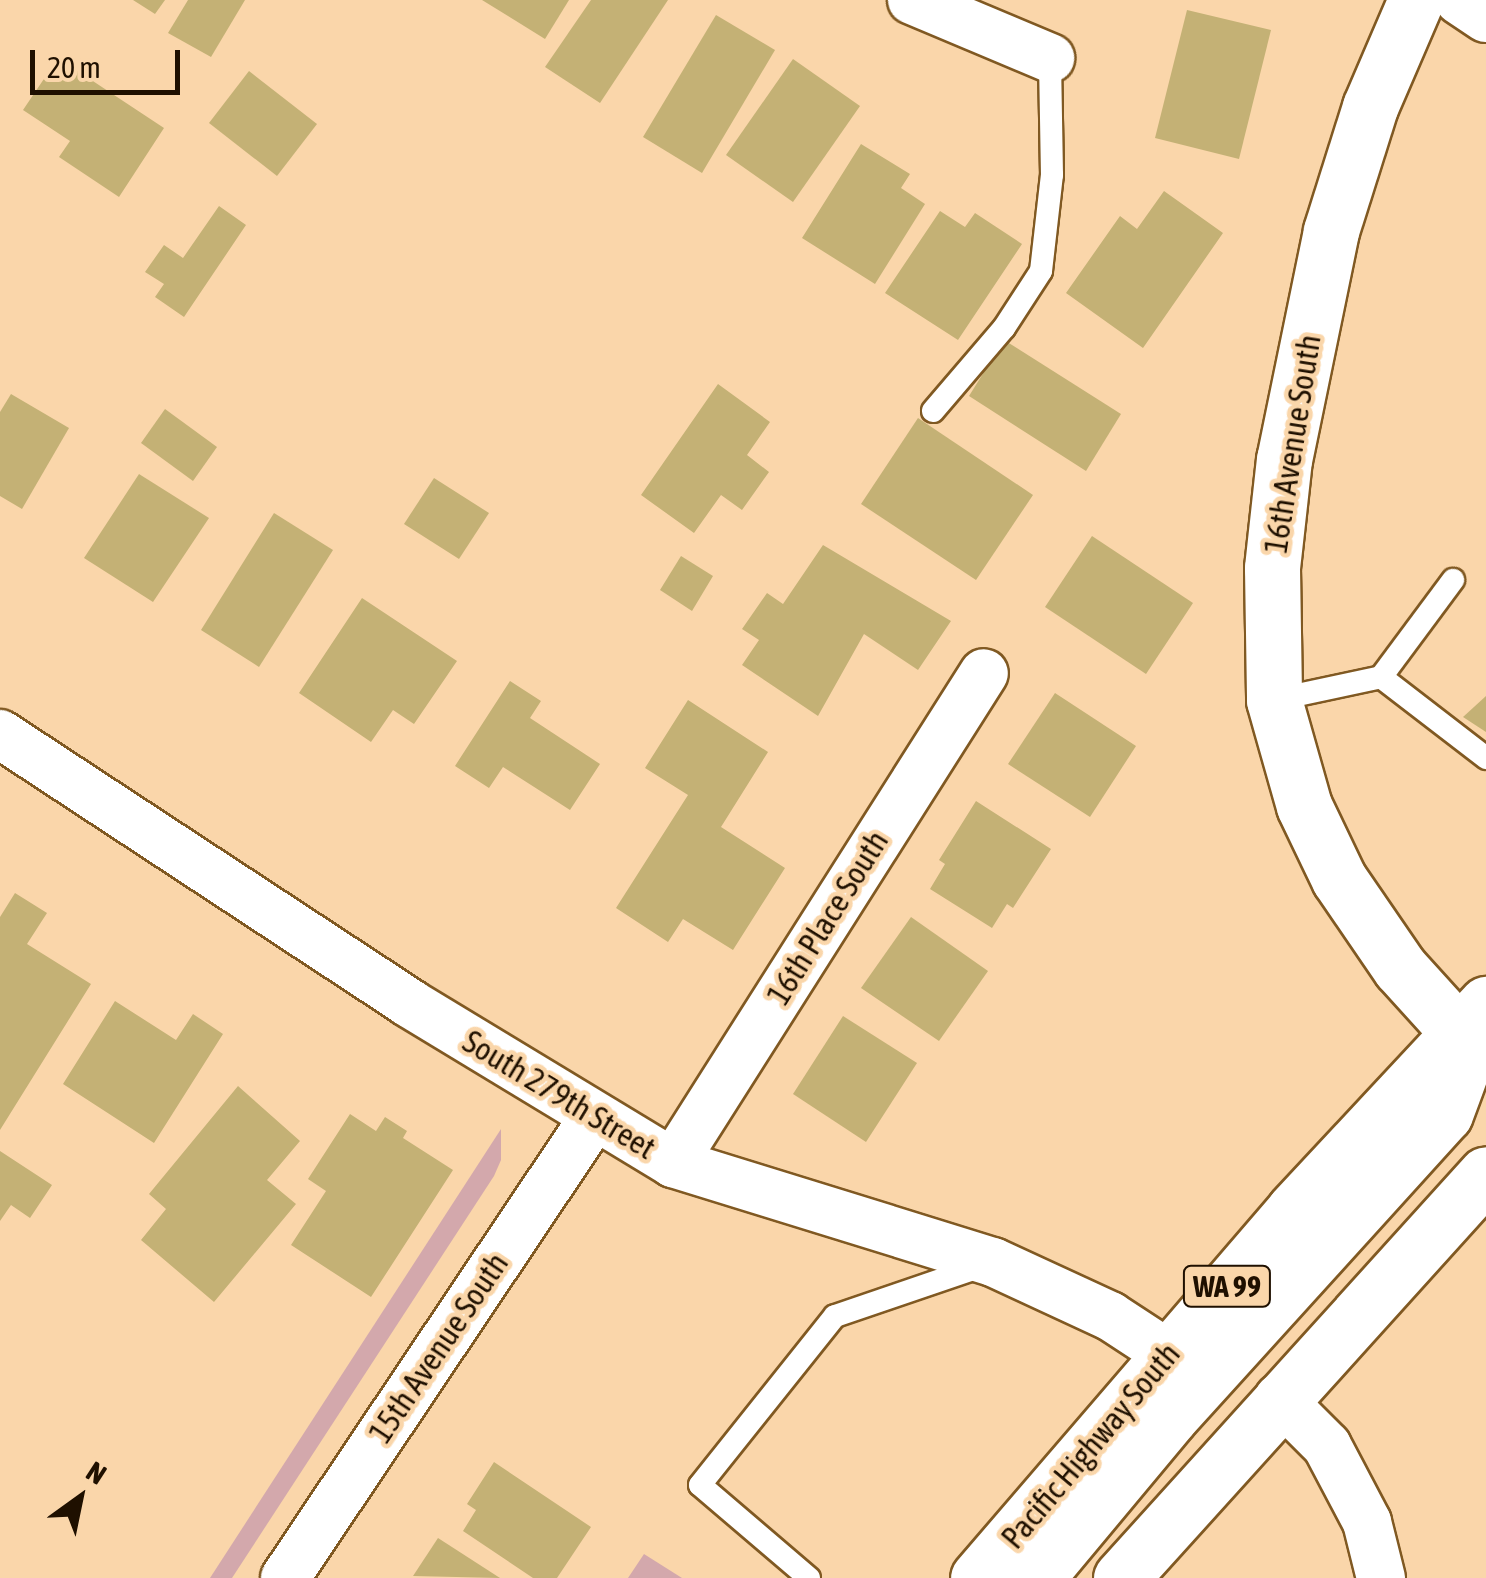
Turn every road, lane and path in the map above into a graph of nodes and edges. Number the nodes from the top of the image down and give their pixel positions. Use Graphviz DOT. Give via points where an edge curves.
graph roads {
  1 [pos="912,0"];
  2 [pos="1416,0"];
  3 [pos="1459,0"];
  4 [pos="1486,18"];
  5 [pos="1050,58"];
  6 [pos="933,411"];
  7 [pos="1452,580"];
  8 [pos="984,673"];
  9 [pos="1382,678"];
  10 [pos="1274,700"];
  11 [pos="0,734"];
  12 [pos="1486,758"];
  13 [pos="1472,1018"];
  14 [pos="592,1119"];
  15 [pos="673,1163"];
  16 [pos="1486,1174"];
  17 [pos="993,1262"];
  18 [pos="1168,1354"];
  19 [pos="1280,1398"];
  20 [pos="285,1578"];
  21 [pos="809,1578"];
  22 [pos="978,1578"];
  23 [pos="1036,1578"];
  24 [pos="1120,1578"];
  25 [pos="1381,1578"];
  1 -- 5 [label="street"];
  2 -- 10 [label="main road, 16th Avenue South" via="1370,108 1331,231 1284,459 1272,568"];
  3 -- 4 [label="street"];
  5 -- 6 [label="lane" via="1052,176 1041,271 1004,328"];
  7 -- 9 [label="lane"];
  8 -- 15 [label="street, 16th Place South"];
  9 -- 10 [label="lane"];
  9 -- 12 [label="lane"];
  10 -- 13 [label="main road, 16th Avenue South" via="1304,806 1339,879 1400,968"];
  11 -- 14 [label="street, South 279th Street"];
  13 -- 18 [label="main road, Pacific Highway South / WA 99"];
  13 -- 23 [label="main road" via="1446,1114 1170,1416"];
  14 -- 15 [label="street, South 279th Street"];
  14 -- 20 [label="street, 15th Avenue South"];
  15 -- 17 [label="street, South 279th Street"];
  16 -- 19 [label="main road"];
  17 -- 18 [label="street, South 279th Street" via="1110,1316"];
  17 -- 21 [label="lane" via="835,1316 700,1485"];
  18 -- 22 [label="main road, Pacific Highway South / WA 99"];
  19 -- 24 [label="main road"];
  19 -- 25 [label="street" via="1327,1446 1367,1522"];
}
